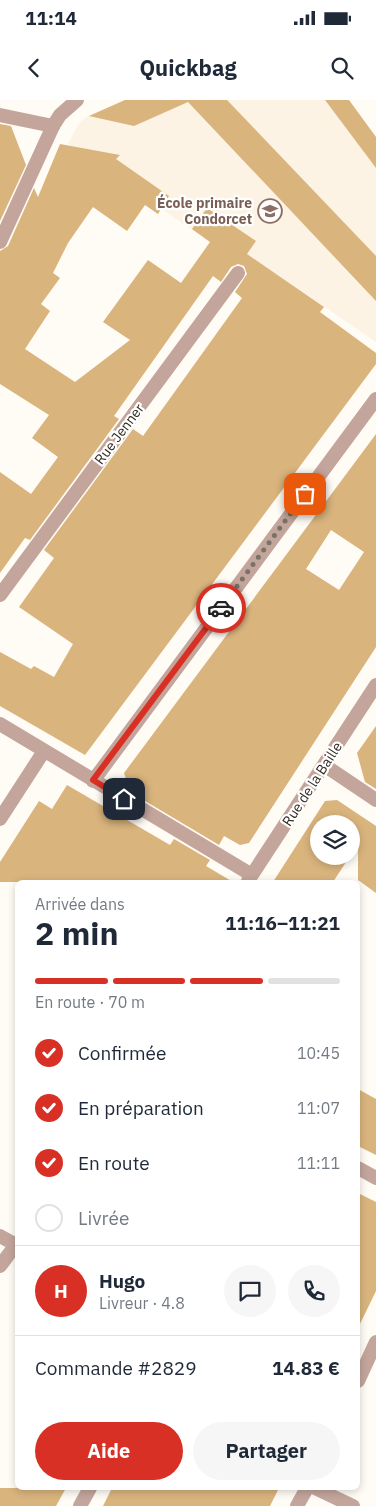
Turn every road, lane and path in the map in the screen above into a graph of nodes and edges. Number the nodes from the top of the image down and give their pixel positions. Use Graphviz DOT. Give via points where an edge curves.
graph roads {
  1 [pos="77,100"];
  2 [pos="0,115"];
  3 [pos="53,126"];
  4 [pos="0,242"];
  5 [pos="238,273"];
  6 [pos="376,399"];
  7 [pos="0,595"];
  8 [pos="376,685"];
  9 [pos="0,724"];
  10 [pos="44,751"];
  11 [pos="324,765"];
  12 [pos="93,780"];
  13 [pos="376,800"];
  14 [pos="0,819"];
  15 [pos="250,878"];
  16 [pos="360,1169"];
  17 [pos="376,1178"];
  18 [pos="0,1236"];
  19 [pos="15,1243"];
  20 [pos="15,1247"];
  21 [pos="0,1266"];
  22 [pos="376,1342"];
  23 [pos="360,1377"];
  24 [pos="89,1490"];
  25 [pos="306,1490"];
  26 [pos="319,1490"];
  27 [pos="80,1506"];
  28 [pos="297,1506"];
  29 [pos="353,1506"];
  1 -- 3 [label="street" via="60,114"];
  2 -- 3 [label="street"];
  3 -- 4 [label="street"];
  5 -- 7 [label="street, Rue Jenner"];
  6 -- 12 [label="street"];
  8 -- 11 [label="street, Rue de la Baille"];
  9 -- 10 [label="street"];
  10 -- 12 [label="street"];
  10 -- 14 [label="street"];
  11 -- 13 [label="street"];
  11 -- 15 [label="street, Rue de la Baille"];
  12 -- 15 [label="street"];
  16 -- 17 [label="street"];
  18 -- 19 [label="street"];
  20 -- 21 [label="street"];
  22 -- 23 [label="street"];
  24 -- 27 [label="street"];
  25 -- 28 [label="street"];
  26 -- 29 [label="street"];
}
